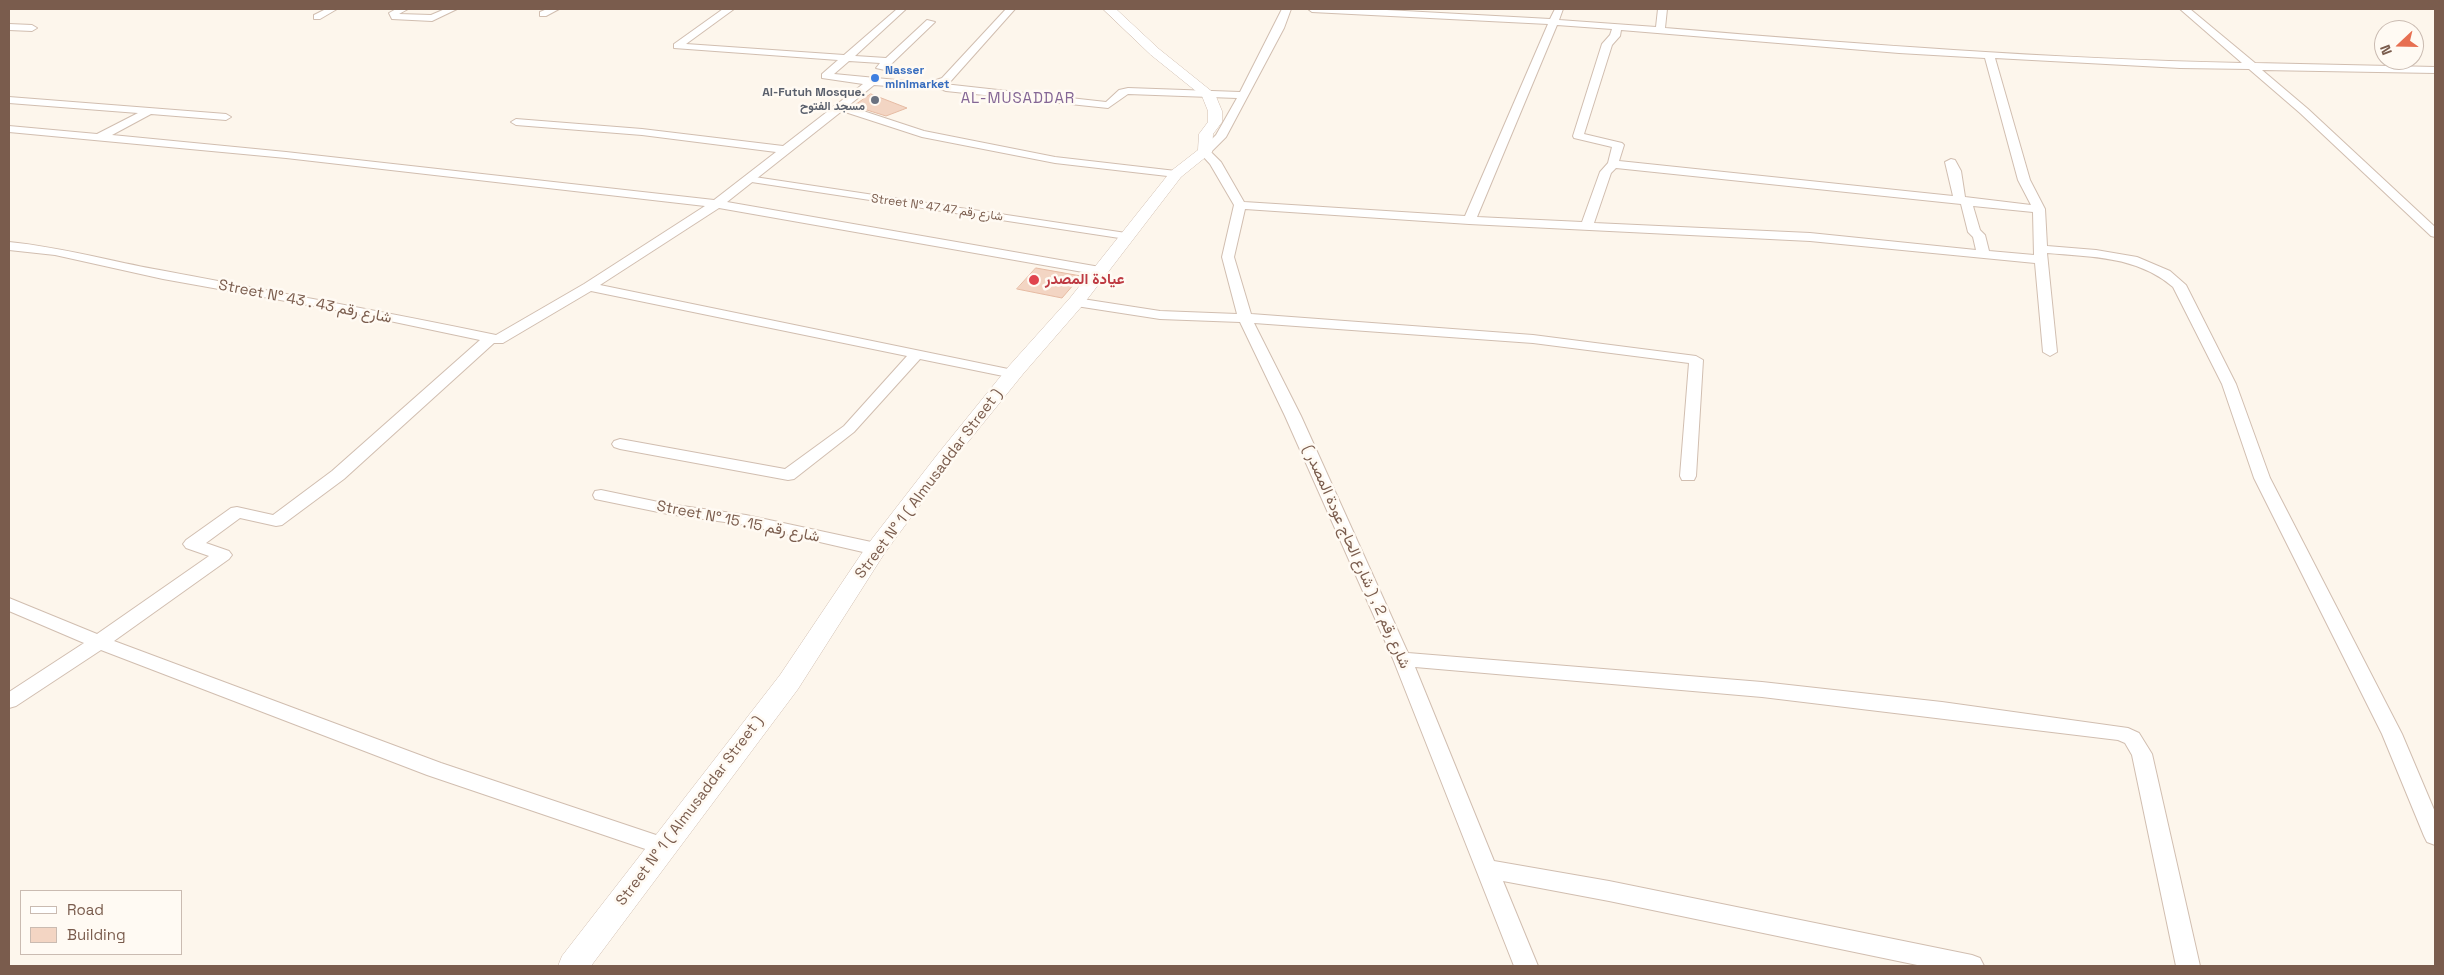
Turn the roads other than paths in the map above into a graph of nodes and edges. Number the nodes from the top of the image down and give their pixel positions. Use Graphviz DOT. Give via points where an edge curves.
graph roads {
  1 [pos="332,9"];
  2 [pos="403,9"];
  3 [pos="452,9"];
  4 [pos="554,9"];
  5 [pos="729,9"];
  6 [pos="902,9"];
  7 [pos="1011,9"];
  8 [pos="1109,9"];
  9 [pos="1287,9"];
  10 [pos="1312,9"];
  11 [pos="1559,9"];
  12 [pos="1663,9"];
  13 [pos="2185,9"];
  14 [pos="543,14"];
  15 [pos="317,16"];
  16 [pos="930,22"];
  17 [pos="1553,22"];
  18 [pos="9,27"];
  19 [pos="32,28"];
  20 [pos="1617,28"];
  21 [pos="1660,32"];
  22 [pos="1989,54"];
  23 [pos="848,57"];
  24 [pos="888,61"];
  25 [pos="2256,68"];
  26 [pos="2435,70"];
  27 [pos="869,82"];
  28 [pos="935,84"];
  29 [pos="1208,94"];
  30 [pos="1242,95"];
  31 [pos="9,100"];
  32 [pos="1108,105"];
  33 [pos="841,107"];
  34 [pos="148,112"];
  35 [pos="226,117"];
  36 [pos="516,122"];
  37 [pos="9,129"];
  38 [pos="98,138"];
  39 [pos="787,150"];
  40 [pos="1205,152"];
  41 [pos="1951,162"];
  42 [pos="1613,164"];
  43 [pos="1176,174"];
  44 [pos="748,179"];
  45 [pos="1966,202"];
  46 [pos="717,204"];
  47 [pos="1240,205"];
  48 [pos="2039,209"];
  49 [pos="1469,220"];
  50 [pos="1587,225"];
  51 [pos="2435,233"];
  52 [pos="1126,236"];
  53 [pos="9,246"];
  54 [pos="1983,254"];
  55 [pos="2041,255"];
  56 [pos="1100,271"];
  57 [pos="589,288"];
  58 [pos="1076,302"];
  59 [pos="1245,318"];
  60 [pos="490,339"];
  61 [pos="2050,352"];
  62 [pos="916,356"];
  63 [pos="1013,374"];
  64 [pos="620,444"];
  65 [pos="1688,476"];
  66 [pos="601,495"];
  67 [pos="876,549"];
  68 [pos="9,604"];
  69 [pos="99,642"];
  70 [pos="1402,659"];
  71 [pos="9,701"];
  72 [pos="2435,836"];
  73 [pos="664,846"];
  74 [pos="1488,869"];
  75 [pos="573,966"];
  76 [pos="1526,966"];
  77 [pos="1972,966"];
  78 [pos="2188,966"];
  1 -- 15 [label="street"];
  2 -- 3 [label="street" via="394,13 395,17 432,18"];
  4 -- 14 [label="street"];
  5 -- 23 [label="street" via="678,46"];
  6 -- 23 [label="street"];
  7 -- 28 [label="street" via="946,80"];
  8 -- 29 [label="street" via="1154,52"];
  9 -- 30 [label="street, Street N° 1 ( Almusaddar Street )"];
  10 -- 17 [label="street"];
  11 -- 17 [label="street"];
  12 -- 21 [label="street"];
  13 -- 25 [label="street"];
  16 -- 24 [label="street"];
  17 -- 20 [label="street"];
  17 -- 49 [label="street"];
  18 -- 19 [label="street"];
  20 -- 21 [label="street"];
  20 -- 42 [label="street" via="1608,44 1578,136 1618,145"];
  21 -- 22 [label="street"];
  22 -- 25 [label="street"];
  22 -- 48 [label="street" via="2024,180"];
  23 -- 24 [label="street"];
  23 -- 27 [label="street" via="826,76"];
  24 -- 27 [label="street"];
  25 -- 26 [label="street"];
  25 -- 51 [label="street"];
  27 -- 28 [label="street"];
  27 -- 33 [label="street"];
  28 -- 32 [label="street" via="946,88"];
  29 -- 30 [label="street"];
  29 -- 32 [label="street" via="1128,91"];
  29 -- 40 [label="street" via="1215,110 1215,122 1206,134"];
  30 -- 40 [label="street, Street N° 1 ( Almusaddar Street )" via="1221,137"];
  31 -- 34 [label="street"];
  33 -- 39 [label="street"];
  33 -- 43 [label="street" via="940,138 1056,160"];
  34 -- 35 [label="street"];
  34 -- 38 [label="street"];
  36 -- 39 [label="street" via="642,132"];
  37 -- 38 [label="street"];
  38 -- 46 [label="street" via="286,155"];
  39 -- 44 [label="street"];
  40 -- 43 [label="street, Street N° 1 ( Almusaddar Street )"];
  40 -- 47 [label="street" via="1215,162"];
  41 -- 45 [label="street" via="1956,170 1955,183 1960,199"];
  42 -- 45 [label="street"];
  42 -- 50 [label="street" via="1606,172"];
  43 -- 52 [label="street, Street N° 1 ( Almusaddar Street )"];
  44 -- 46 [label="street"];
  44 -- 52 [label="street, Street N° 47 شارع رقم 47"];
  45 -- 48 [label="street"];
  45 -- 54 [label="street"];
  46 -- 56 [label="street"];
  46 -- 57 [label="street"];
  47 -- 49 [label="street"];
  47 -- 59 [label="street, شارع رقم 2 , ( شارع الحاج عودة المصدر )" via="1228,258"];
  48 -- 55 [label="street"];
  49 -- 50 [label="street"];
  50 -- 54 [label="street" via="1810,237"];
  52 -- 56 [label="street, Street N° 1 ( Almusaddar Street )"];
  53 -- 60 [label="street, Street N° 43 . شارع رقم 43" via="55,251"];
  54 -- 55 [label="street"];
  55 -- 61 [label="street"];
  55 -- 72 [label="street" via="2108,256 2144,262 2168,273 2179,285 2229,384 2262,478 2392,734"];
  56 -- 58 [label="street, Street N° 1 ( Almusaddar Street )"];
  57 -- 60 [label="street" via="498,340"];
  57 -- 62 [label="street"];
  58 -- 59 [label="street" via="1160,316"];
  58 -- 63 [label="street, Street N° 1 ( Almusaddar Street )"];
  59 -- 65 [label="street" via="1533,339 1696,360"];
  59 -- 70 [label="street, شارع رقم 2 , ( شارع الحاج عودة المصدر )" via="1293,416"];
  60 -- 69 [label="street" via="338,475 276,521 237,512 192,544 223,555"];
  62 -- 63 [label="street"];
  62 -- 64 [label="street" via="850,429 788,475"];
  63 -- 67 [label="street, Street N° 1 ( Almusaddar Street )"];
  66 -- 67 [label="street, Street N° 15 .شارع رقم 15" via="746,520"];
  67 -- 73 [label="street, Street N° 1 ( Almusaddar Street )" via="789,682"];
  68 -- 69 [label="street"];
  69 -- 71 [label="street"];
  69 -- 73 [label="street" via="434,769"];
  70 -- 74 [label="street, شارع رقم 2 , ( شارع الحاج عودة المصدر )"];
  70 -- 78 [label="street" via="1646,678 1936,708 2121,733 2132,738 2142,754"];
  73 -- 75 [label="street, Street N° 1 ( Almusaddar Street )"];
  74 -- 76 [label="street, شارع رقم 2 , ( شارع الحاج عودة المصدر )"];
  74 -- 77 [label="street" via="1609,890"];
}
